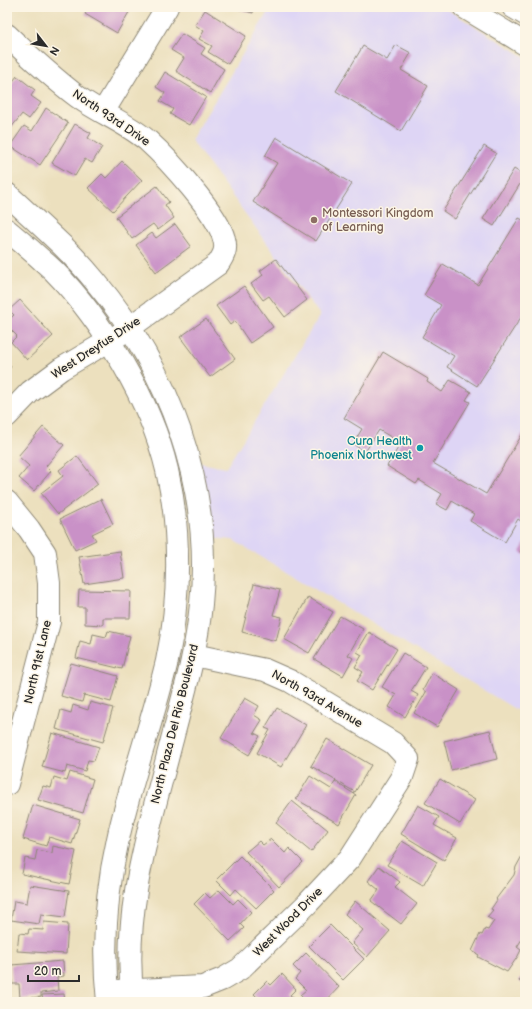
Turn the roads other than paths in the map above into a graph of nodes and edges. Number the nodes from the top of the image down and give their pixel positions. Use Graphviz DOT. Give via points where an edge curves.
graph roads {
  1 [pos="167,7"];
  2 [pos="464,7"];
  3 [pos="513,7"];
  4 [pos="525,14"];
  5 [pos="7,35"];
  6 [pos="525,44"];
  7 [pos="103,112"];
  8 [pos="7,194"];
  9 [pos="7,230"];
  10 [pos="225,253"];
  11 [pos="130,326"];
  12 [pos="109,341"];
  13 [pos="7,416"];
  14 [pos="7,502"];
  15 [pos="198,505"];
  16 [pos="173,509"];
  17 [pos="194,655"];
  18 [pos="408,759"];
  19 [pos="7,784"];
  20 [pos="108,997"];
  21 [pos="132,997"];
  1 -- 7 [label="street"];
  2 -- 6 [label="street"];
  3 -- 4 [label="street"];
  5 -- 7 [label="street, North 93rd Drive" via="53,77"];
  7 -- 10 [label="street, North 93rd Drive" via="147,140 189,184 218,224 224,238"];
  8 -- 11 [label="street, North Plaza Del Rio Boulevard" via="56,239 95,280"];
  9 -- 12 [label="street, North Plaza Del Rio Boulevard" via="54,272"];
  10 -- 11 [label="street, West Dreyfus Drive" via="218,264"];
  11 -- 12 [label="street, West Dreyfus Drive"];
  11 -- 15 [label="street, North Plaza Del Rio Boulevard" via="169,399 189,463"];
  12 -- 13 [label="street, West Dreyfus Drive" via="61,369 30,392"];
  12 -- 16 [label="street, North Plaza Del Rio Boulevard" via="136,388 156,436 167,469"];
  14 -- 19 [label="street, North 91st Lane" via="29,528 45,553 49,582 49,622"];
  15 -- 16 [label="street"];
  15 -- 17 [label="street, North Plaza Del Rio Boulevard" via="202,556 201,601"];
  16 -- 20 [label="street, North Plaza Del Rio Boulevard" via="177,581 172,634 118,841 112,875 105,936"];
  17 -- 18 [label="street, North 93rd Avenue" via="265,670 290,681 393,743"];
  17 -- 21 [label="street, North Plaza Del Rio Boulevard" via="138,871 130,939"];
  18 -- 21 [label="street, West Wood Drive" via="402,777 350,858 308,904 240,969 203,987"];
  20 -- 21 [label="street, West Wood Drive"];
}
